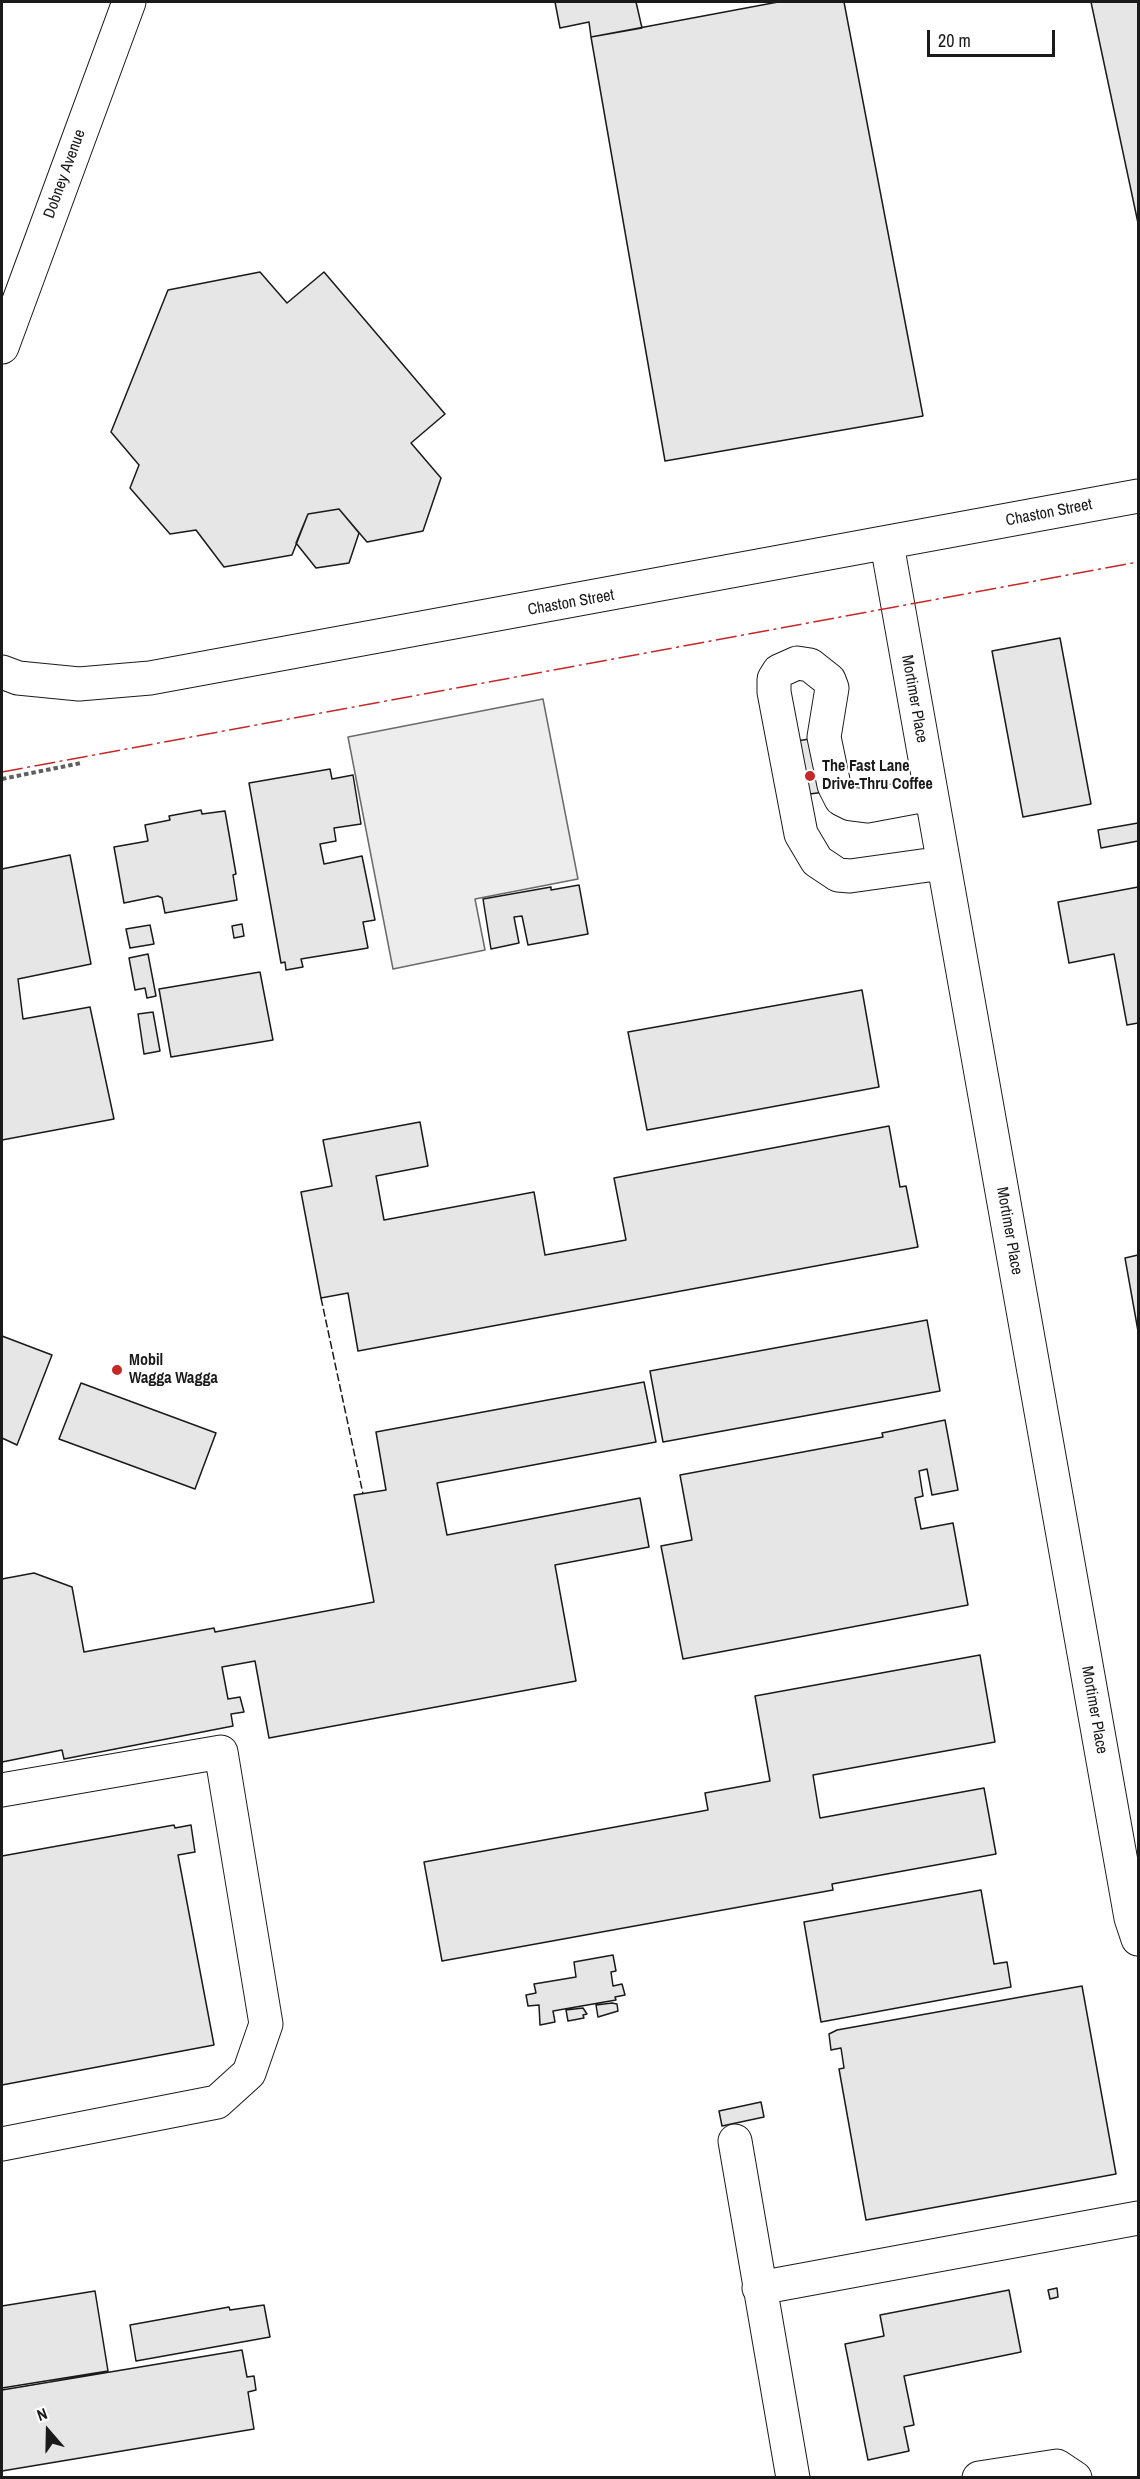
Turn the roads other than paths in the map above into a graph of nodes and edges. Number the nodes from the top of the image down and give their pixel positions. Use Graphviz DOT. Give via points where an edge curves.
graph roads {
  1 [pos="129,2"];
  2 [pos="2,347"];
  3 [pos="1138,496"];
  4 [pos="887,544"];
  5 [pos="2,672"];
  6 [pos="931,794"];
  7 [pos="943,863"];
  8 [pos="2,1790"];
  9 [pos="1135,1928"];
  10 [pos="735,2141"];
  11 [pos="2,2144"];
  12 [pos="1138,2218"];
  13 [pos="759,2288"];
  14 [pos="793,2478"];
  15 [pos="979,2478"];
  16 [pos="1076,2478"];
  1 -- 2 [label="street, Dobney Avenue"];
  3 -- 4 [label="street, Chaston Street"];
  4 -- 5 [label="street, Chaston Street" via="150,678 79,684 18,678"];
  4 -- 6 [label="street, Mortimer Place"];
  6 -- 7 [label="street, Mortimer Place"];
  6 -- 7 [label="street" via="867,806 841,799 834,785 824,737 832,688 829,680 810,665 797,663 778,671 774,692 801,834 817,861 838,875 850,876"];
  7 -- 9 [label="street, Mortimer Place"];
  8 -- 11 [label="street" via="221,1752 266,2024 249,2073 217,2102"];
  10 -- 13 [label="street"];
  12 -- 13 [label="street"];
  13 -- 14 [label="street"];
  15 -- 16 [label="street" via="1057,2466"];
}
